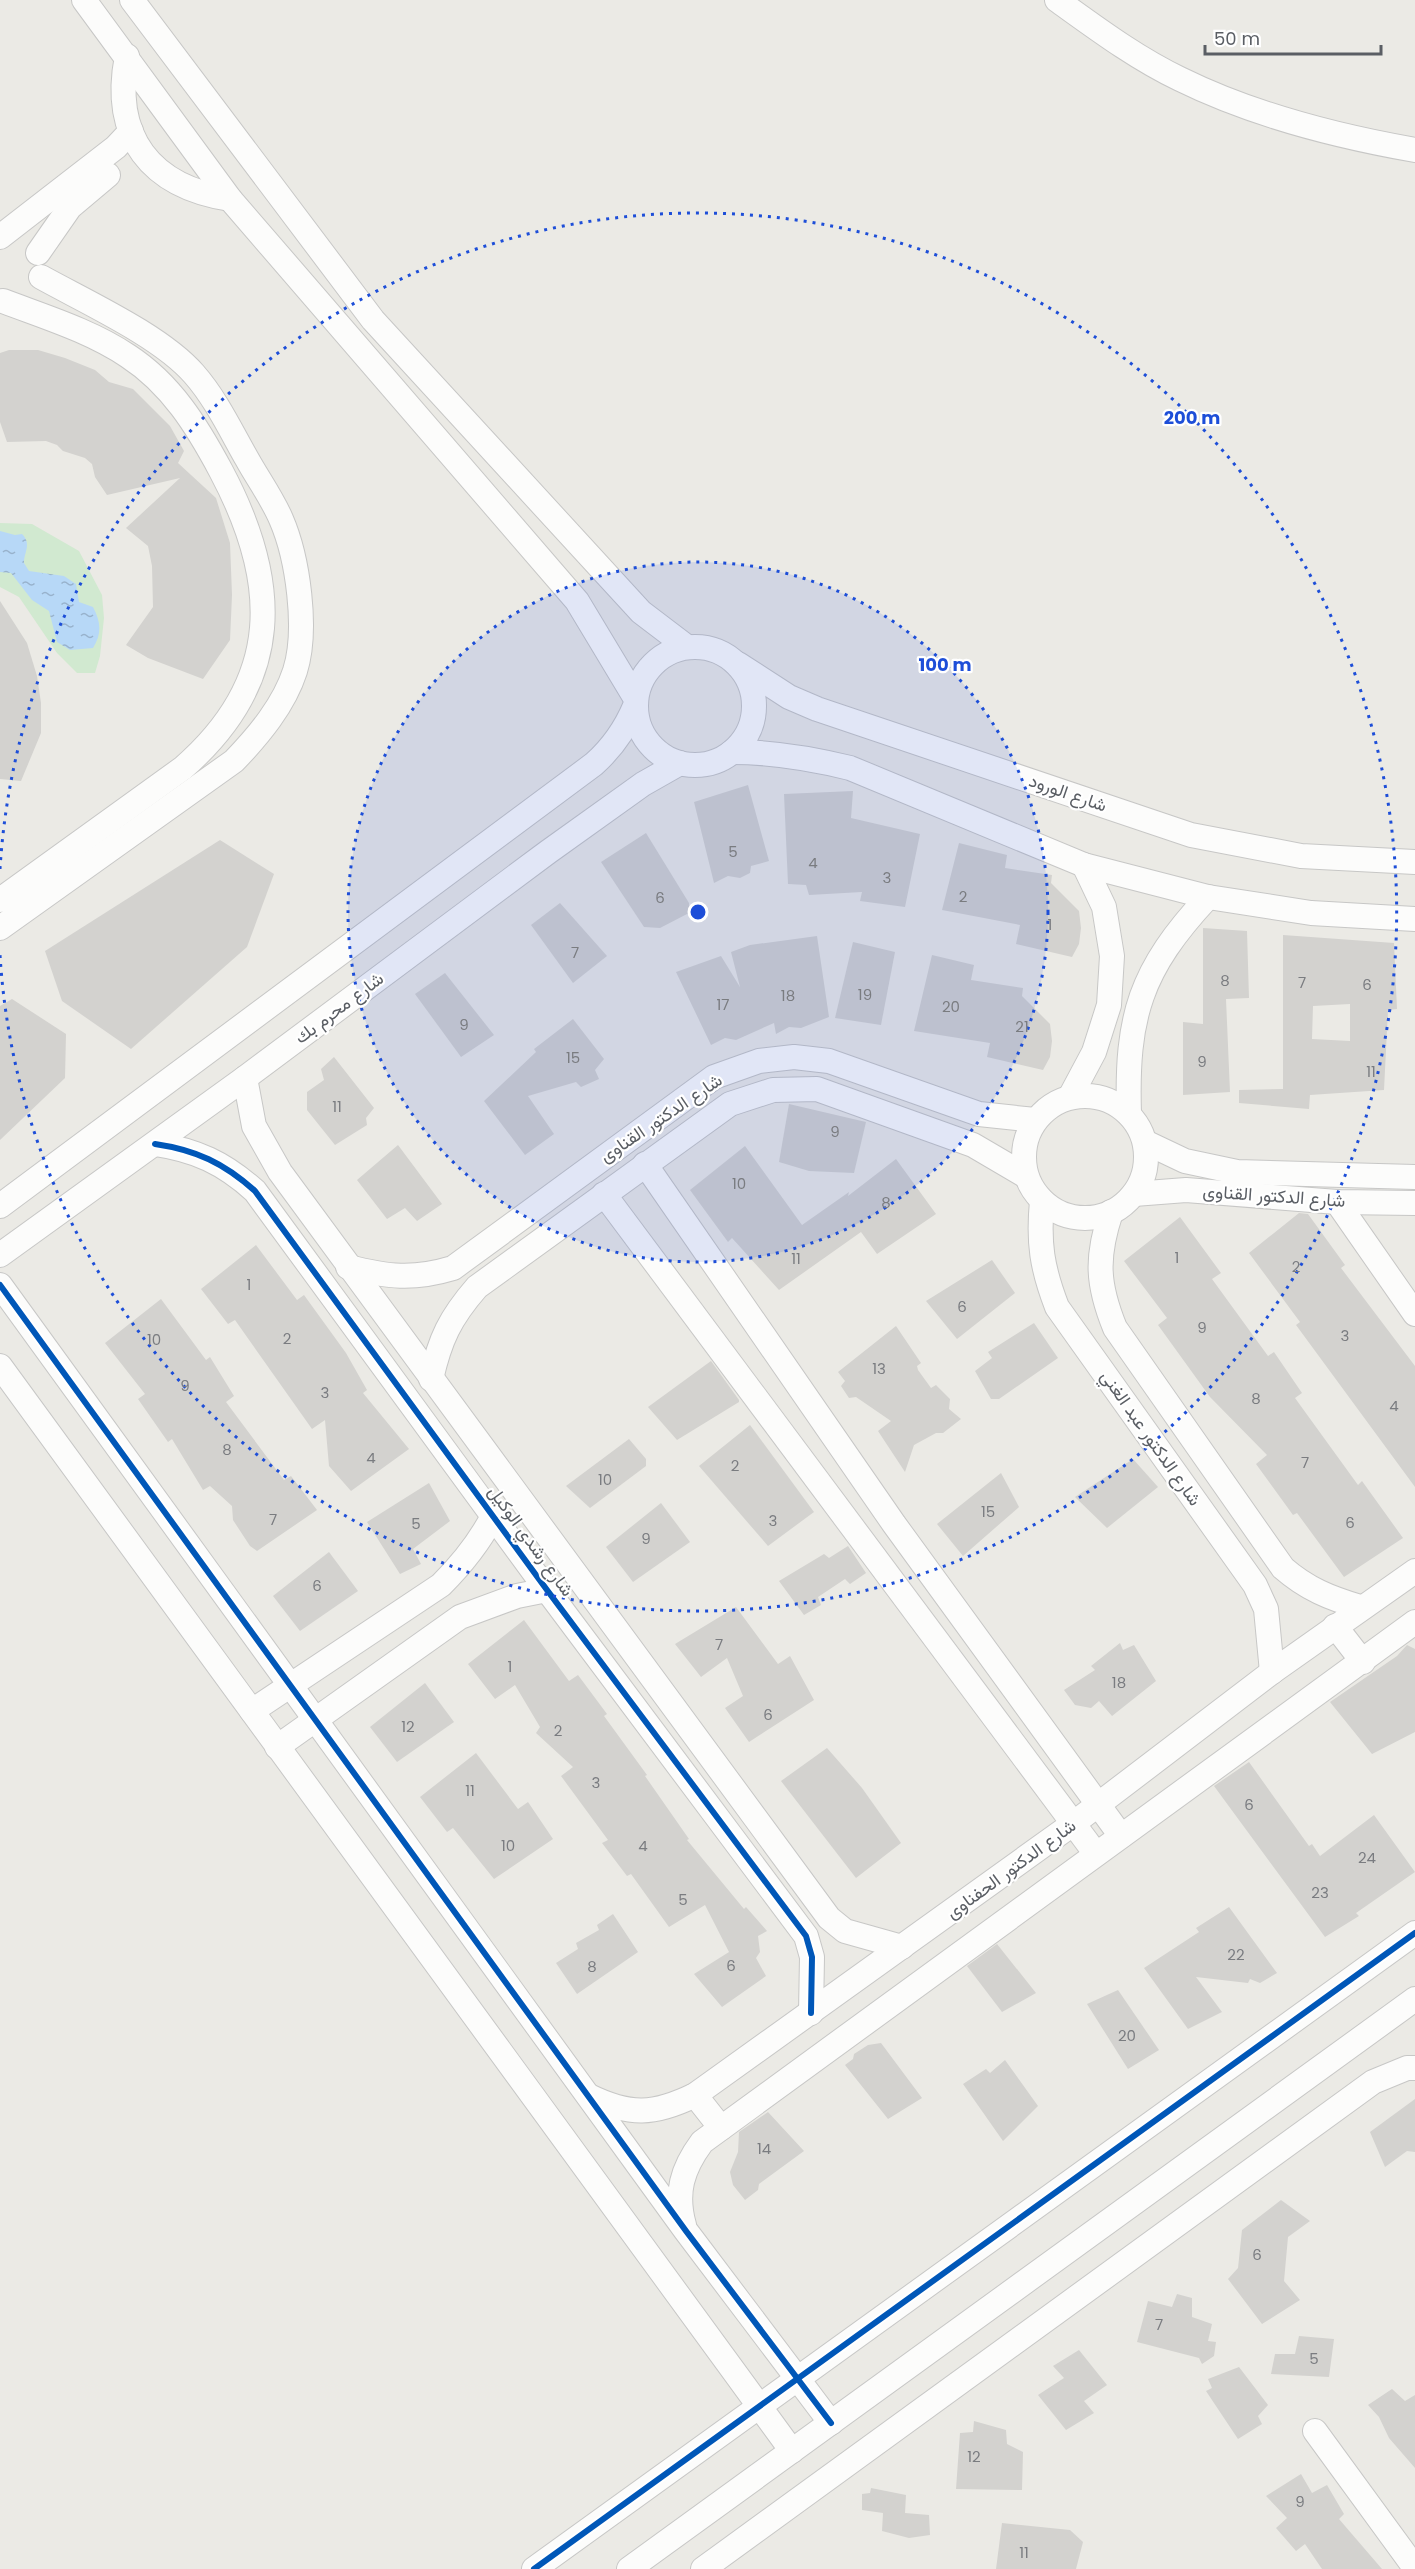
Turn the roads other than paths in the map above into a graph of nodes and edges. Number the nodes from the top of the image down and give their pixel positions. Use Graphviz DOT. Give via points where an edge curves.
graph roads {
  1 [pos="84,0"];
  2 [pos="132,0"];
  3 [pos="1057,0"];
  4 [pos="127,56"];
  5 [pos="131,131"];
  6 [pos="1415,150"];
  7 [pos="143,152"];
  8 [pos="230,199"];
  9 [pos="0,238"];
  10 [pos="38,253"];
  11 [pos="41,277"];
  12 [pos="2,300"];
  13 [pos="263,625"];
  14 [pos="300,627"];
  15 [pos="687,647"];
  16 [pos="256,663"];
  17 [pos="738,664"];
  18 [pos="295,670"];
  19 [pos="635,702"];
  20 [pos="732,752"];
  21 [pos="680,763"];
  22 [pos="1415,862"];
  23 [pos="1084,865"];
  24 [pos="1208,897"];
  25 [pos="0,900"];
  26 [pos="1415,919"];
  27 [pos="0,928"];
  28 [pos="245,1078"];
  29 [pos="1070,1097"];
  30 [pos="1129,1114"];
  31 [pos="655,1119"];
  32 [pos="1035,1120"];
  33 [pos="1145,1142"];
  34 [pos="673,1143"];
  35 [pos="155,1144"];
  36 [pos="645,1164"];
  37 [pos="280,1172"];
  38 [pos="1026,1176"];
  39 [pos="1415,1177"];
  40 [pos="255,1191"];
  41 [pos="604,1194"];
  42 [pos="1134,1194"];
  43 [pos="1042,1201"];
  44 [pos="1337,1202"];
  45 [pos="1415,1203"];
  46 [pos="0,1206"];
  47 [pos="1111,1212"];
  48 [pos="0,1256"];
  49 [pos="348,1267"];
  50 [pos="0,1285"];
  51 [pos="1415,1314"];
  52 [pos="0,1366"];
  53 [pos="431,1379"];
  54 [pos="494,1514"];
  55 [pos="1415,1571"];
  56 [pos="547,1590"];
  57 [pos="1360,1607"];
  58 [pos="1415,1622"];
  59 [pos="1335,1626"];
  60 [pos="1363,1662"];
  61 [pos="1272,1672"];
  62 [pos="291,1686"];
  63 [pos="252,1711"];
  64 [pos="316,1720"];
  65 [pos="277,1747"];
  66 [pos="1098,1806"];
  67 [pos="1074,1823"];
  68 [pos="1121,1836"];
  69 [pos="1096,1854"];
  70 [pos="1415,1933"];
  71 [pos="902,1947"];
  72 [pos="1415,1999"];
  73 [pos="1415,2010"];
  74 [pos="811,2013"];
  75 [pos="1390,2017"];
  76 [pos="1415,2068"];
  77 [pos="587,2095"];
  78 [pos="695,2095"];
  79 [pos="721,2128"];
  80 [pos="686,2231"];
  81 [pos="796,2380"];
  82 [pos="758,2407"];
  83 [pos="831,2423"];
  84 [pos="1315,2431"];
  85 [pos="792,2451"];
  86 [pos="1415,2568"];
  87 [pos="534,2569"];
  88 [pos="629,2569"];
  89 [pos="704,2569"];
  1 -- 4 [label="street"];
  2 -- 15 [label="street" via="373,320 641,612"];
  3 -- 6 [label="street" via="1112,40 1180,79 1270,115 1356,140"];
  4 -- 5 [label="street" via="122,101"];
  4 -- 8 [label="street"];
  5 -- 7 [label="street"];
  5 -- 9 [label="street" via="117,147"];
  7 -- 8 [label="street" via="153,166 176,184 202,195"];
  7 -- 10 [label="street" via="127,159 70,207"];
  8 -- 19 [label="street" via="577,601"];
  9 -- 10 [label="street" via="26,241"];
  10 -- 11 [label="street"];
  11 -- 12 [label="street" via="33,291 20,300"];
  11 -- 14 [label="street" via="122,321 194,374 281,518 298,578"];
  12 -- 13 [label="street" via="84,333 128,356 166,387 190,417 240,505 254,546 262,589"];
  13 -- 14 [label="street" via="281,629"];
  13 -- 16 [label="street"];
  14 -- 18 [label="street"];
  15 -- 17 [label="street" via="715,650"];
  15 -- 19 [label="street" via="652,664 644,674"];
  16 -- 18 [label="street" via="277,661"];
  16 -- 25 [label="street" via="240,703 208,747"];
  17 -- 20 [label="street" via="752,689 753,716 749,730"];
  17 -- 22 [label="street, شارع الورود" via="780,692 817,709 1191,835 1300,856"];
  18 -- 27 [label="street" via="260,734 234,760"];
  19 -- 21 [label="street" via="641,731 648,742 662,755"];
  19 -- 46 [label="street" via="626,728 594,764"];
  20 -- 21 [label="street" via="707,764"];
  20 -- 23 [label="street" via="772,752 850,768"];
  21 -- 28 [label="street, شارع محرم بك" via="643,784 548,852"];
  23 -- 24 [label="street"];
  23 -- 29 [label="street" via="1104,907 1112,956 1109,1005 1094,1052"];
  24 -- 26 [label="street" via="1311,913"];
  24 -- 30 [label="street" via="1178,929 1152,970 1135,1015 1128,1064"];
  28 -- 35 [label="street, شارع محرم بك"];
  28 -- 37 [label="street, شارع رشدي الوكيل" via="254,1126"];
  29 -- 30 [label="street" via="1091,1096 1112,1102"];
  29 -- 32 [label="street"];
  30 -- 33 [label="street"];
  31 -- 32 [label="street, شارع الدكتور القناوى" via="714,1077 759,1061 794,1058 829,1061 979,1114"];
  31 -- 34 [label="street"];
  31 -- 49 [label="street, شارع الدكتور القناوى" via="453,1268 426,1276 386,1277"];
  32 -- 38 [label="street" via="1024,1147"];
  33 -- 39 [label="street, شارع الدكتور القناوى" via="1185,1161 1237,1172"];
  33 -- 42 [label="street" via="1146,1162"];
  34 -- 36 [label="street, شارع الدكتور القناوى"];
  34 -- 38 [label="street, شارع الدكتور القناوى" via="730,1104 773,1090 818,1089 973,1145"];
  35 -- 40 [label="street, شارع رشدي الوكيل" via="209,1157 233,1171"];
  35 -- 48 [label="street, شارع محرم بك"];
  36 -- 41 [label="street, شارع الدكتور القناوى"];
  36 -- 66 [label="street" via="894,1524"];
  37 -- 40 [label="street"];
  37 -- 49 [label="street, شارع رشدي الوكيل"];
  38 -- 43 [label="street"];
  40 -- 54 [label="street, شارع رشدي الوكيل"];
  41 -- 53 [label="street, شارع الدكتور القناوى" via="477,1287 454,1314 439,1345"];
  41 -- 67 [label="street"];
  42 -- 44 [label="street, شارع الدكتور القناوى" via="1186,1190"];
  42 -- 47 [label="street"];
  43 -- 47 [label="street" via="1075,1218"];
  43 -- 61 [label="street, شارع الدكتور عبد الغني" via="1042,1264 1057,1307 1255,1585 1266,1609"];
  44 -- 45 [label="street, شارع الدكتور القناوى"];
  44 -- 51 [label="street"];
  47 -- 57 [label="street, شارع الدكتور عبد الغني" via="1101,1241 1099,1271 1104,1300 1115,1328 1283,1568 1304,1586"];
  49 -- 53 [label="street, شارع رشدي الوكيل"];
  50 -- 62 [label="street"];
  52 -- 63 [label="street"];
  53 -- 71 [label="street, شارع رشدي الوكيل" via="829,1918 845,1931"];
  54 -- 56 [label="street, شارع رشدي الوكيل"];
  54 -- 62 [label="street" via="480,1541 441,1585"];
  55 -- 57 [label="street, شارع الدكتور الحفناوى"];
  56 -- 64 [label="street" via="507,1599 460,1617"];
  56 -- 74 [label="street, شارع رشدي الوكيل" via="806,1936 812,1957"];
  57 -- 59 [label="street, شارع الدكتور الحفناوى"];
  58 -- 60 [label="street"];
  59 -- 60 [label="street"];
  59 -- 61 [label="street, شارع الدكتور الحفناوى"];
  60 -- 68 [label="street"];
  61 -- 66 [label="street, شارع الدكتور الحفناوى"];
  62 -- 63 [label="street"];
  62 -- 64 [label="street"];
  63 -- 65 [label="street"];
  64 -- 65 [label="street"];
  64 -- 77 [label="street"];
  65 -- 82 [label="street"];
  66 -- 67 [label="street, شارع الدكتور الحفناوى"];
  66 -- 68 [label="street"];
  67 -- 69 [label="street"];
  67 -- 71 [label="street, شارع الدكتور الحفناوى"];
  68 -- 69 [label="street"];
  69 -- 79 [label="street"];
  70 -- 81 [label="street"];
  71 -- 74 [label="street, شارع الدكتور الحفناوى"];
  72 -- 75 [label="street"];
  73 -- 75 [label="street"];
  74 -- 78 [label="street, شارع الدكتور الحفناوى"];
  75 -- 83 [label="street"];
  76 -- 89 [label="street" via="1373,2082"];
  77 -- 78 [label="street, شارع الدكتور الحفناوى" via="613,2108 641,2112 669,2107"];
  77 -- 80 [label="street"];
  78 -- 79 [label="street"];
  79 -- 80 [label="street" via="702,2142 688,2161 680,2184 679,2208"];
  80 -- 81 [label="street"];
  81 -- 82 [label="street"];
  81 -- 83 [label="street"];
  82 -- 85 [label="street"];
  82 -- 87 [label="street"];
  83 -- 85 [label="street"];
  84 -- 86 [label="street"];
  85 -- 88 [label="street"];
}
